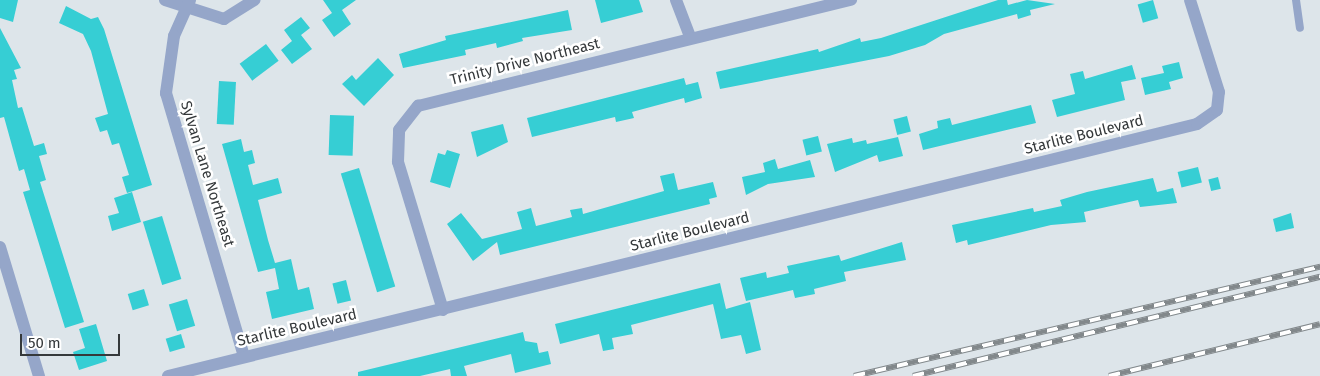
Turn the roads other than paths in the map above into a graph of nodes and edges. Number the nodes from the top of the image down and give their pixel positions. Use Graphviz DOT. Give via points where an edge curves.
graph roads {
  1 [pos="165,0"];
  2 [pos="254,0"];
  3 [pos="676,0"];
  4 [pos="851,0"];
  5 [pos="1190,0"];
  6 [pos="1296,0"];
  7 [pos="187,4"];
  8 [pos="1300,28"];
  9 [pos="690,37"];
  10 [pos="0,247"];
  11 [pos="443,310"];
  12 [pos="244,357"];
  13 [pos="39,376"];
  14 [pos="168,376"];
  1 -- 7 [label="street"];
  2 -- 7 [label="street" via="224,19"];
  3 -- 9 [label="street"];
  4 -- 9 [label="street, Trinity Drive Northeast"];
  5 -- 11 [label="street, Starlite Boulevard" via="1219,92 1217,110 1197,124"];
  6 -- 8 [label="lane"];
  7 -- 12 [label="street, Sylvan Lane Northeast" via="170,52 166,94"];
  9 -- 11 [label="street, Trinity Drive Northeast" via="430,102 408,116 399,130 398,162"];
  10 -- 13 [label="street"];
  11 -- 12 [label="street, Starlite Boulevard"];
  12 -- 14 [label="street, Starlite Boulevard"];
}
